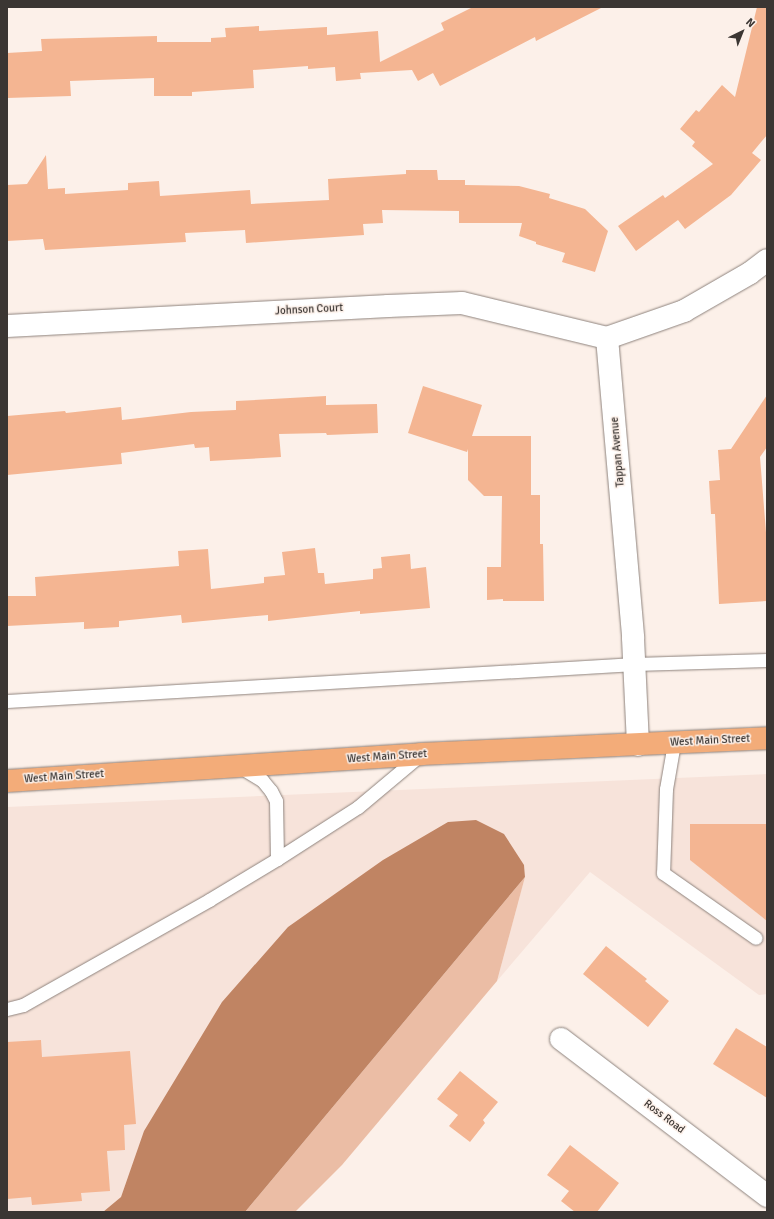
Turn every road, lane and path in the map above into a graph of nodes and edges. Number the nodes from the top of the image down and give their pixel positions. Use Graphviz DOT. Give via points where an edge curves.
graph roads {
  1 [pos="767,260"];
  2 [pos="7,326"];
  3 [pos="607,338"];
  4 [pos="767,660"];
  5 [pos="635,664"];
  6 [pos="7,701"];
  7 [pos="767,738"];
  8 [pos="674,743"];
  9 [pos="638,745"];
  10 [pos="421,754"];
  11 [pos="239,766"];
  12 [pos="7,781"];
  13 [pos="277,859"];
  14 [pos="756,938"];
  15 [pos="7,1009"];
  16 [pos="561,1039"];
  17 [pos="767,1196"];
  1 -- 3 [label="street" via="750,273 684,311"];
  2 -- 3 [label="street, Johnson Court" via="462,304"];
  3 -- 5 [label="street, Tappan Avenue"];
  4 -- 5 [label="lane"];
  5 -- 6 [label="lane"];
  5 -- 9 [label="street, Tappan Avenue"];
  7 -- 8 [label="main road, West Main Street"];
  8 -- 9 [label="main road, West Main Street"];
  8 -- 14 [label="lane" via="666,789 663,873"];
  9 -- 10 [label="main road, West Main Street"];
  10 -- 11 [label="main road, West Main Street"];
  10 -- 13 [label="lane" via="358,807"];
  11 -- 12 [label="main road, West Main Street"];
  11 -- 13 [label="lane" via="262,780 276,801"];
  13 -- 15 [label="lane" via="24,1005"];
  16 -- 17 [label="street, Ross Road"];
}
